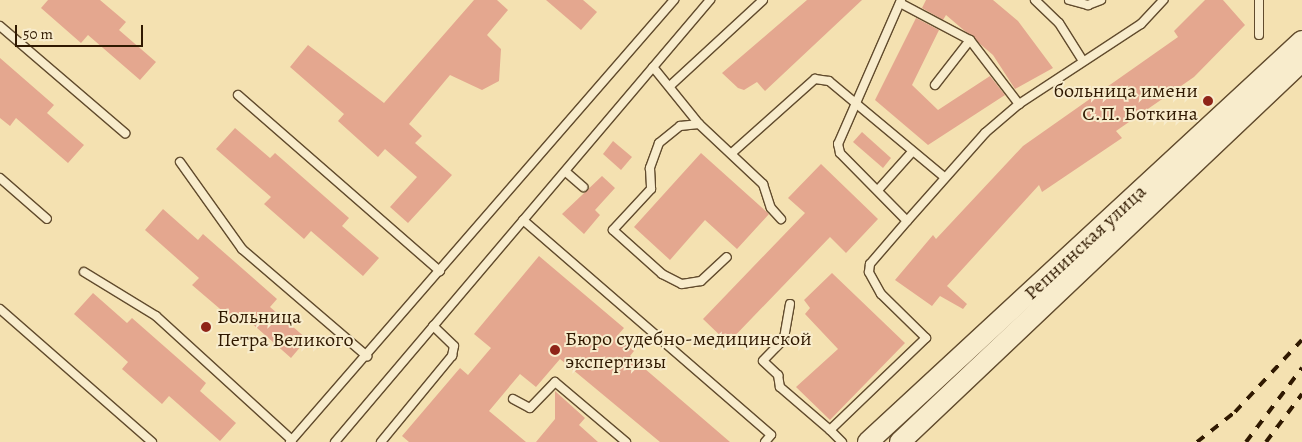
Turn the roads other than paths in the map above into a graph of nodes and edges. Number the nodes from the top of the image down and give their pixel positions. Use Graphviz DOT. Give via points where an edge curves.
graph roads {
  1 [pos="674,0"];
  2 [pos="710,0"];
  3 [pos="763,0"];
  4 [pos="1035,0"];
  5 [pos="1069,0"];
  6 [pos="1101,0"];
  7 [pos="1163,0"];
  8 [pos="1259,0"];
  9 [pos="901,2"];
  10 [pos="0,26"];
  11 [pos="1259,35"];
  12 [pos="970,40"];
  13 [pos="1302,42"];
  14 [pos="1083,61"];
  15 [pos="1302,61"];
  16 [pos="653,67"];
  17 [pos="671,85"];
  18 [pos="935,85"];
  19 [pos="238,95"];
  20 [pos="853,104"];
  21 [pos="1019,104"];
  22 [pos="699,124"];
  23 [pos="125,133"];
  24 [pos="733,152"];
  25 [pos="912,152"];
  26 [pos="180,162"];
  27 [pos="566,172"];
  28 [pos="944,176"];
  29 [pos="0,178"];
  30 [pos="583,187"];
  31 [pos="878,190"];
  32 [pos="47,219"];
  33 [pos="781,219"];
  34 [pos="523,220"];
  35 [pos="907,221"];
  36 [pos="727,258"];
  37 [pos="440,271"];
  38 [pos="84,272"];
  39 [pos="790,304"];
  40 [pos="0,309"];
  41 [pos="433,326"];
  42 [pos="367,356"];
  43 [pos="514,399"];
  44 [pos="830,430"];
  45 [pos="291,441"];
  46 [pos="152,442"];
  47 [pos="335,442"];
  48 [pos="381,442"];
  49 [pos="626,442"];
  50 [pos="765,442"];
  51 [pos="842,442"];
  52 [pos="868,442"];
  53 [pos="900,442"];
  1 -- 37 [label="lane"];
  2 -- 16 [label="lane"];
  3 -- 17 [label="lane"];
  4 -- 14 [label="lane" via="1059,23"];
  5 -- 6 [label="lane" via="1088,5"];
  7 -- 14 [label="lane" via="1141,24"];
  8 -- 11 [label="lane"];
  9 -- 12 [label="lane"];
  9 -- 20 [label="lane"];
  10 -- 23 [label="lane"];
  12 -- 18 [label="lane"];
  12 -- 21 [label="lane"];
  13 -- 52 [label="street, Репнинская улица"];
  14 -- 21 [label="lane"];
  15 -- 53 [label="street, Репнинская улица"];
  16 -- 17 [label="lane"];
  16 -- 27 [label="lane"];
  17 -- 22 [label="lane"];
  19 -- 37 [label="lane"];
  20 -- 24 [label="lane" via="829,81 815,79"];
  20 -- 25 [label="lane"];
  20 -- 31 [label="lane" via="839,136 840,154"];
  21 -- 28 [label="lane"];
  22 -- 24 [label="lane"];
  22 -- 36 [label="lane" via="680,126 659,143 650,168 651,189 613,230 662,274 682,284 701,281"];
  24 -- 33 [label="lane" via="764,184 771,208"];
  25 -- 28 [label="lane"];
  25 -- 31 [label="lane"];
  26 -- 42 [label="lane" via="242,249"];
  27 -- 30 [label="lane"];
  27 -- 34 [label="lane"];
  28 -- 35 [label="lane"];
  29 -- 32 [label="lane"];
  31 -- 35 [label="lane"];
  34 -- 41 [label="lane"];
  34 -- 50 [label="lane" via="771,435"];
  35 -- 44 [label="lane" via="870,264 869,272 881,294 926,338"];
  37 -- 42 [label="lane"];
  38 -- 45 [label="lane" via="156,316"];
  39 -- 44 [label="lane" via="784,339 763,361 778,375 780,387"];
  40 -- 46 [label="lane"];
  41 -- 47 [label="lane"];
  41 -- 48 [label="lane" via="454,346 452,356"];
  42 -- 45 [label="lane"];
  43 -- 49 [label="lane" via="530,408 555,382"];
  44 -- 51 [label="lane"];
}
